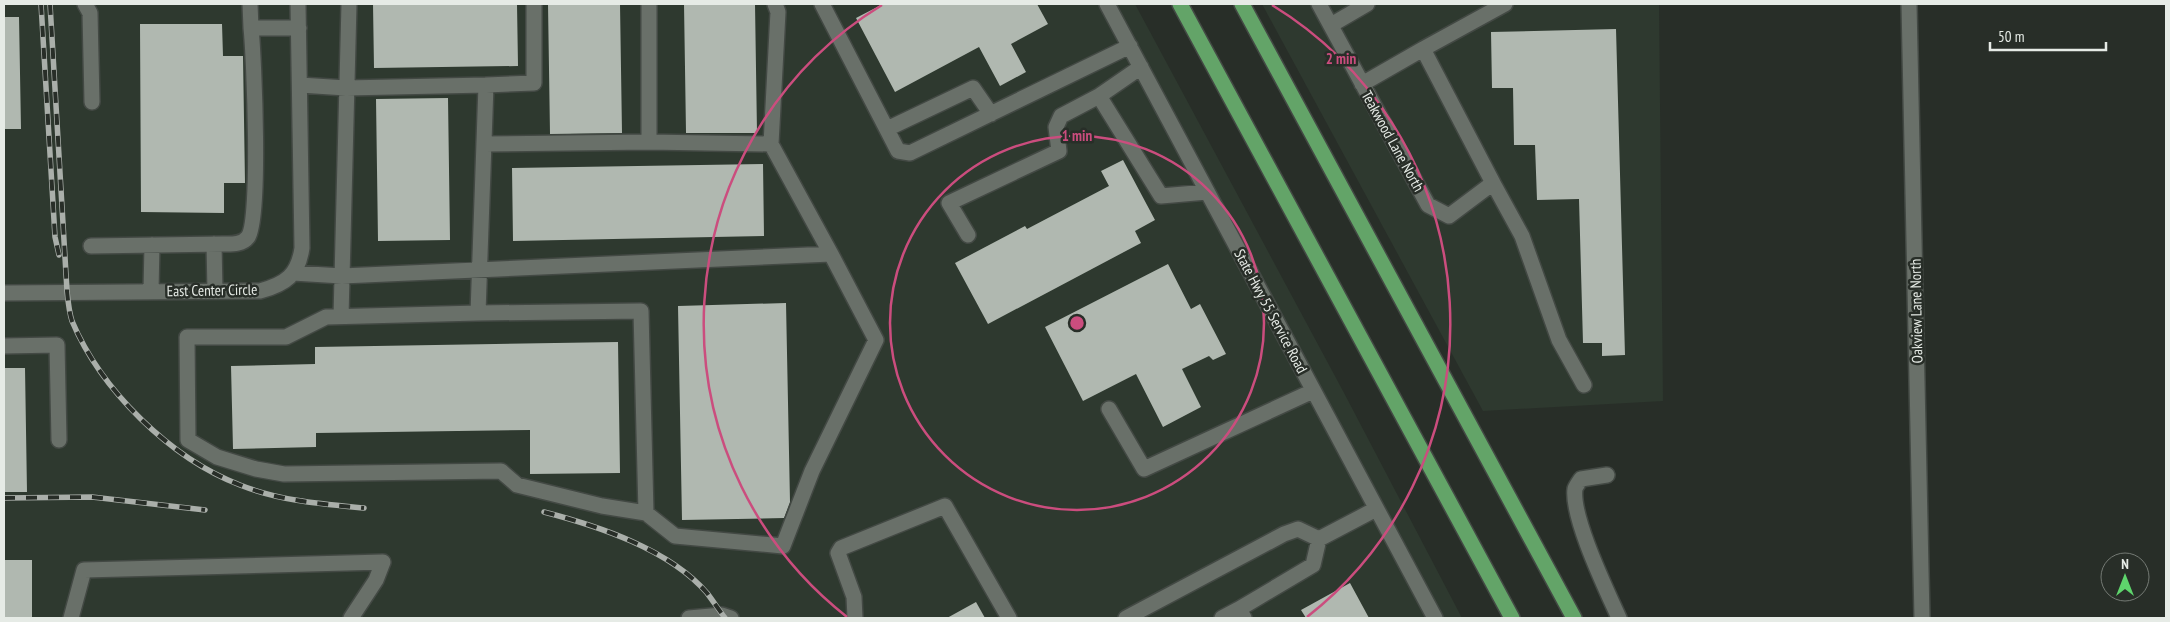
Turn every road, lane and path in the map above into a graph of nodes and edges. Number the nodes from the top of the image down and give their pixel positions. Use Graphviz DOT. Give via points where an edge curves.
graph roads {
  1 [pos="85,4"];
  2 [pos="250,4"];
  3 [pos="298,4"];
  4 [pos="348,4"];
  5 [pos="534,4"];
  6 [pos="649,4"];
  7 [pos="775,4"];
  8 [pos="822,4"];
  9 [pos="1107,4"];
  10 [pos="1180,4"];
  11 [pos="1242,4"];
  12 [pos="1319,4"];
  13 [pos="1367,4"];
  14 [pos="1504,4"];
  15 [pos="1909,4"];
  16 [pos="1330,26"];
  17 [pos="251,28"];
  18 [pos="299,28"];
  19 [pos="1130,46"];
  20 [pos="1423,49"];
  21 [pos="1141,68"];
  22 [pos="1362,84"];
  23 [pos="300,85"];
  24 [pos="486,85"];
  25 [pos="346,88"];
  26 [pos="1099,96"];
  27 [pos="92,102"];
  28 [pos="991,114"];
  29 [pos="887,129"];
  30 [pos="649,142"];
  31 [pos="484,144"];
  32 [pos="771,144"];
  33 [pos="1493,183"];
  34 [pos="1207,192"];
  35 [pos="968,235"];
  36 [pos="214,244"];
  37 [pos="152,245"];
  38 [pos="91,246"];
  39 [pos="831,254"];
  40 [pos="480,270"];
  41 [pos="293,273"];
  42 [pos="342,276"];
  43 [pos="152,291"];
  44 [pos="215,291"];
  45 [pos="4,293"];
  46 [pos="478,312"];
  47 [pos="341,317"];
  48 [pos="4,346"];
  49 [pos="1584,385"];
  50 [pos="1313,391"];
  51 [pos="1109,409"];
  52 [pos="59,440"];
  53 [pos="1607,475"];
  54 [pos="1376,509"];
  55 [pos="646,513"];
  56 [pos="1320,539"];
  57 [pos="1242,614"];
  58 [pos="72,618"];
  59 [pos="351,618"];
  60 [pos="689,618"];
  61 [pos="731,618"];
  62 [pos="855,618"];
  63 [pos="1010,618"];
  64 [pos="1126,618"];
  65 [pos="1222,618"];
  66 [pos="1435,618"];
  67 [pos="1512,618"];
  68 [pos="1574,618"];
  69 [pos="1619,618"];
  70 [pos="1922,618"];
  1 -- 27 [label="street" via="90,13"];
  2 -- 17 [label="street"];
  3 -- 18 [label="street"];
  4 -- 25 [label="street"];
  5 -- 24 [label="street" via="534,83"];
  6 -- 30 [label="street"];
  7 -- 32 [label="street" via="778,12"];
  8 -- 29 [label="street"];
  9 -- 19 [label="street, State Hwy 55 Service Road"];
  10 -- 67 [label="highway"];
  11 -- 68 [label="highway"];
  12 -- 16 [label="street, Teakwood Lane North"];
  13 -- 16 [label="street"];
  14 -- 20 [label="street"];
  15 -- 70 [label="street, Oakview Lane North"];
  16 -- 22 [label="street, Teakwood Lane North"];
  17 -- 18 [label="street"];
  17 -- 36 [label="street" via="255,172 251,226 248,237 241,242"];
  18 -- 23 [label="street"];
  19 -- 21 [label="street, State Hwy 55 Service Road"];
  19 -- 28 [label="street"];
  20 -- 22 [label="street"];
  20 -- 33 [label="street"];
  21 -- 26 [label="street"];
  21 -- 34 [label="street, State Hwy 55 Service Road"];
  22 -- 33 [label="street, Teakwood Lane North" via="1428,205 1449,216"];
  23 -- 25 [label="street"];
  23 -- 41 [label="street" via="302,248 300,264"];
  24 -- 25 [label="street"];
  24 -- 31 [label="street"];
  25 -- 42 [label="street"];
  26 -- 34 [label="street" via="1161,196"];
  26 -- 35 [label="street" via="1061,116 1056,127 1060,151 950,203"];
  28 -- 29 [label="street" via="973,88"];
  28 -- 29 [label="street" via="910,153 898,152"];
  30 -- 31 [label="street"];
  30 -- 32 [label="street"];
  31 -- 40 [label="street"];
  32 -- 39 [label="street"];
  33 -- 49 [label="street" via="1522,236 1559,340"];
  34 -- 50 [label="street, State Hwy 55 Service Road"];
  36 -- 37 [label="street"];
  36 -- 44 [label="street"];
  37 -- 38 [label="street"];
  37 -- 43 [label="street"];
  39 -- 40 [label="street"];
  39 -- 55 [label="street" via="876,340 812,471 783,546 675,536"];
  40 -- 42 [label="street"];
  40 -- 46 [label="street"];
  41 -- 42 [label="street"];
  41 -- 44 [label="street, East Center Circle" via="277,287 260,291"];
  42 -- 47 [label="street"];
  43 -- 44 [label="street, East Center Circle"];
  43 -- 45 [label="street, East Center Circle"];
  46 -- 47 [label="street"];
  46 -- 55 [label="street" via="642,311"];
  47 -- 55 [label="street" via="326,318 286,337 187,338 188,440 217,457 284,474 501,471 516,485"];
  48 -- 52 [label="street" via="57,346"];
  50 -- 51 [label="street" via="1144,469"];
  50 -- 54 [label="street, State Hwy 55 Service Road"];
  53 -- 69 [label="street" via="1581,479 1575,489 1578,514"];
  54 -- 56 [label="street"];
  54 -- 66 [label="street, State Hwy 55 Service Road"];
  56 -- 57 [label="street" via="1313,565"];
  56 -- 64 [label="street" via="1298,529 1284,534"];
  57 -- 65 [label="street"];
  58 -- 59 [label="street" via="84,570 382,562 376,580"];
  60 -- 61 [label="street" via="722,615"];
  62 -- 63 [label="street" via="854,597 838,553 841,548 945,506"];
}
